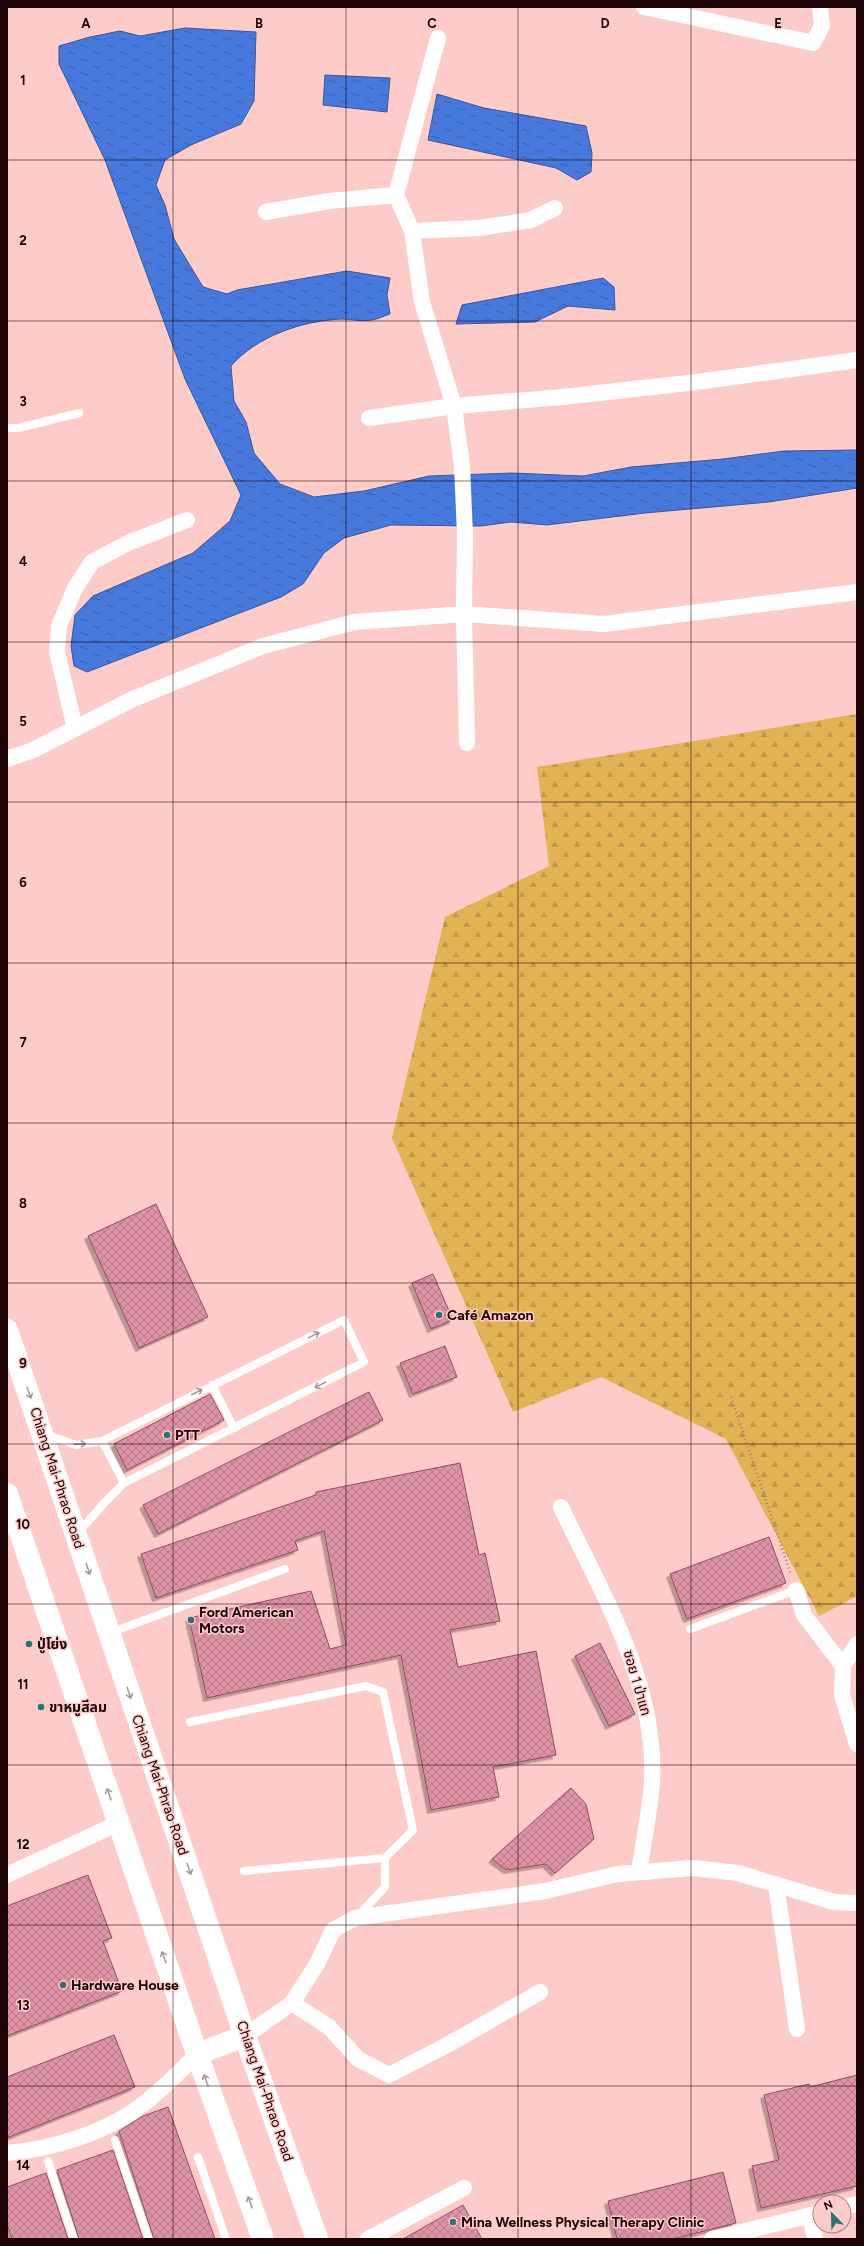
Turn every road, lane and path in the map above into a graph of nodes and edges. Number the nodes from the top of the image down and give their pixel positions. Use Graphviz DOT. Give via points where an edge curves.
graph roads {
  1 [pos="644,7"];
  2 [pos="820,7"];
  3 [pos="438,38"];
  4 [pos="396,195"];
  5 [pos="555,208"];
  6 [pos="266,212"];
  7 [pos="412,230"];
  8 [pos="857,360"];
  9 [pos="454,406"];
  10 [pos="80,413"];
  11 [pos="369,418"];
  12 [pos="7,428"];
  13 [pos="188,520"];
  14 [pos="857,592"];
  15 [pos="464,614"];
  16 [pos="75,728"];
  17 [pos="467,743"];
  18 [pos="7,759"];
  19 [pos="7,1330"];
  20 [pos="212,1384"];
  21 [pos="731,1397"];
  22 [pos="234,1428"];
  23 [pos="42,1433"];
  24 [pos="102,1441"];
  25 [pos="124,1483"];
  26 [pos="7,1494"];
  27 [pos="561,1507"];
  28 [pos="76,1535"];
  29 [pos="285,1569"];
  30 [pos="796,1590"];
  31 [pos="690,1628"];
  32 [pos="109,1633"];
  33 [pos="857,1644"];
  34 [pos="843,1666"];
  35 [pos="190,1722"];
  36 [pos="857,1744"];
  37 [pos="119,1823"];
  38 [pos="385,1858"];
  39 [pos="244,1871"];
  40 [pos="639,1872"];
  41 [pos="7,1875"];
  42 [pos="776,1884"];
  43 [pos="857,1903"];
  44 [pos="355,1918"];
  45 [pos="540,1992"];
  46 [pos="292,2003"];
  47 [pos="797,2029"];
  48 [pos="246,2036"];
  49 [pos="197,2054"];
  50 [pos="115,2140"];
  51 [pos="7,2153"];
  52 [pos="198,2158"];
  53 [pos="48,2161"];
  54 [pos="464,2188"];
  55 [pos="812,2215"];
  56 [pos="74,2239"];
  57 [pos="149,2239"];
  58 [pos="226,2239"];
  59 [pos="262,2239"];
  60 [pos="317,2239"];
  61 [pos="368,2239"];
  62 [pos="712,2239"];
  1 -- 2 [label="street" via="813,43 822,26"];
  3 -- 4 [label="street"];
  4 -- 6 [label="street" via="329,201"];
  4 -- 7 [label="street"];
  5 -- 7 [label="street" via="531,220 479,228"];
  7 -- 9 [label="street" via="422,302"];
  8 -- 9 [label="street" via="563,398"];
  9 -- 11 [label="street"];
  9 -- 15 [label="street" via="462,466 465,534"];
  10 -- 12 [label="lane" via="19,428"];
  13 -- 16 [label="street" via="128,543 92,562 75,588 59,626 57,652"];
  14 -- 15 [label="street" via="604,624"];
  15 -- 16 [label="street" via="355,622 263,646 133,699"];
  15 -- 17 [label="street"];
  16 -- 18 [label="street" via="33,750"];
  19 -- 23 [label="main road, Chiang Mai-Phrao Road, one-way"];
  20 -- 22 [label="lane"];
  20 -- 22 [label="lane, one-way" via="344,1320 364,1362"];
  24 -- 20 [label="lane, one-way"];
  21 -- 30 [label="path"];
  22 -- 25 [label="lane"];
  23 -- 24 [label="lane, one-way" via="76,1445"];
  23 -- 28 [label="main road, Chiang Mai-Phrao Road"];
  24 -- 25 [label="lane"];
  25 -- 28 [label="lane"];
  37 -- 26 [label="main road, one-way"];
  27 -- 40 [label="street, ซอย 1 ป่าแก" via="629,1652 642,1689 650,1733 652,1782"];
  28 -- 32 [label="main road, Chiang Mai-Phrao Road, one-way"];
  29 -- 32 [label="lane"];
  30 -- 31 [label="lane"];
  30 -- 34 [label="street" via="804,1615"];
  32 -- 48 [label="main road, Chiang Mai-Phrao Road, one-way"];
  33 -- 34 [label="street"];
  34 -- 36 [label="street" via="842,1695"];
  35 -- 38 [label="lane" via="366,1686 383,1692 413,1830"];
  37 -- 41 [label="street"];
  49 -- 37 [label="main road, one-way"];
  38 -- 39 [label="lane"];
  38 -- 44 [label="lane" via="385,1886"];
  40 -- 42 [label="street" via="692,1868 738,1873"];
  40 -- 44 [label="street" via="618,1874 546,1891"];
  42 -- 43 [label="street" via="834,1902"];
  42 -- 47 [label="street"];
  44 -- 46 [label="street" via="333,1930 317,1964"];
  45 -- 46 [label="street" via="389,2075 358,2059 329,2027"];
  46 -- 48 [label="street"];
  48 -- 49 [label="main road"];
  48 -- 60 [label="main road, Chiang Mai-Phrao Road"];
  49 -- 51 [label="street" via="145,2103 107,2126 67,2142"];
  59 -- 49 [label="main road, one-way"];
  50 -- 57 [label="lane"];
  52 -- 58 [label="lane"];
  53 -- 56 [label="lane"];
  54 -- 61 [label="street"];
  55 -- 62 [label="street"];
}
